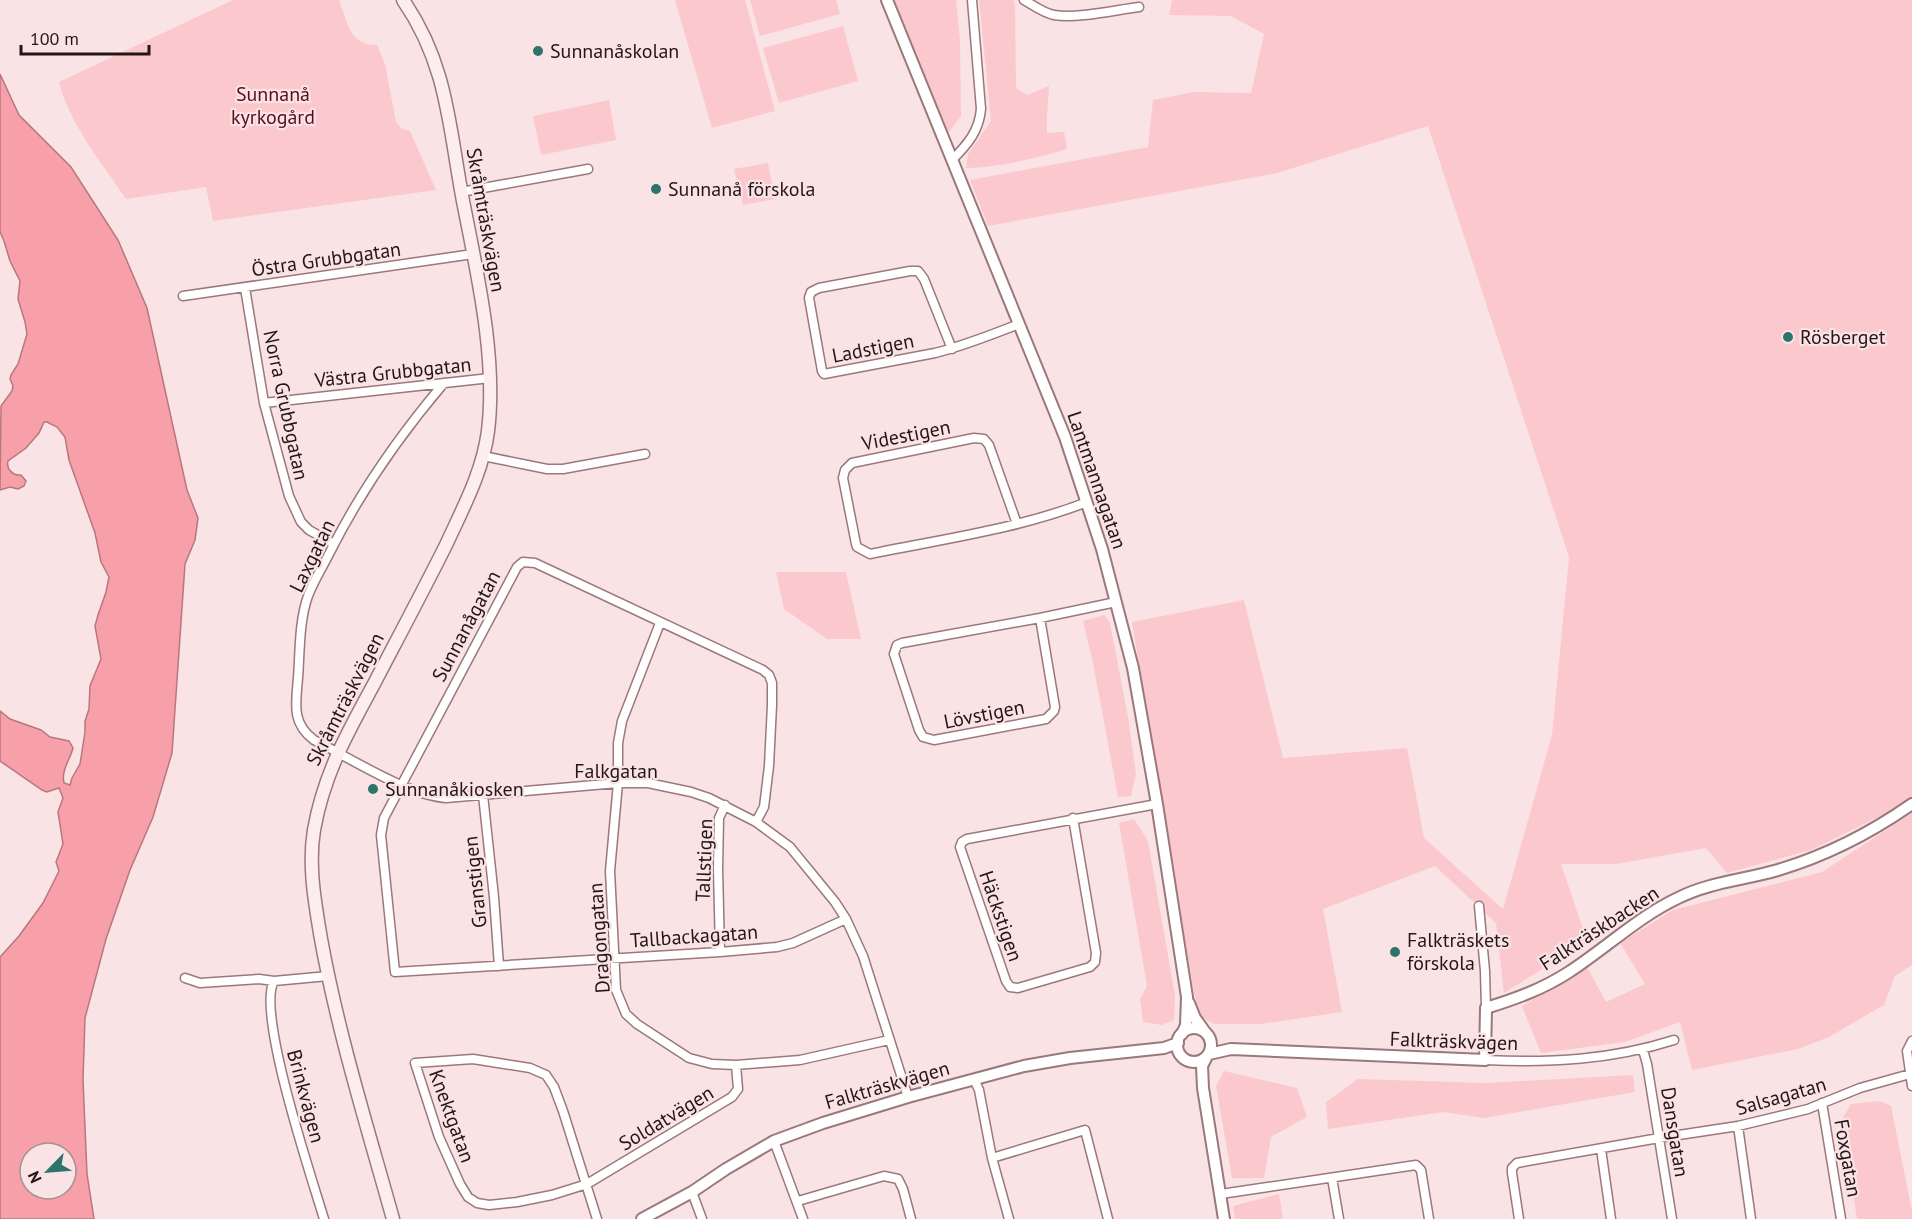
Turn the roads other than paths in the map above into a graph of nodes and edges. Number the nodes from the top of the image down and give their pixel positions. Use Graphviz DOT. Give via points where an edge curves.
graph roads {
  1 [pos="403,0"];
  2 [pos="887,0"];
  3 [pos="972,0"];
  4 [pos="1024,0"];
  5 [pos="1139,7"];
  6 [pos="952,160"];
  7 [pos="588,169"];
  8 [pos="461,192"];
  9 [pos="473,254"];
  10 [pos="246,288"];
  11 [pos="183,296"];
  12 [pos="1018,324"];
  13 [pos="952,349"];
  14 [pos="490,378"];
  15 [pos="444,383"];
  16 [pos="264,403"];
  17 [pos="645,454"];
  18 [pos="483,456"];
  19 [pos="1087,502"];
  20 [pos="1017,524"];
  21 [pos="334,544"];
  22 [pos="1116,602"];
  23 [pos="1040,618"];
  24 [pos="660,623"];
  25 [pos="338,752"];
  26 [pos="618,783"];
  27 [pos="400,784"];
  28 [pos="483,795"];
  29 [pos="1157,804"];
  30 [pos="1912,804"];
  31 [pos="725,806"];
  32 [pos="1073,818"];
  33 [pos="756,822"];
  34 [pos="1479,906"];
  35 [pos="846,920"];
  36 [pos="720,952"];
  37 [pos="614,958"];
  38 [pos="499,966"];
  39 [pos="395,972"];
  40 [pos="328,976"];
  41 [pos="185,978"];
  42 [pos="274,981"];
  43 [pos="1187,997"];
  44 [pos="1486,1008"];
  45 [pos="1207,1036"];
  46 [pos="888,1040"];
  47 [pos="1674,1040"];
  48 [pos="1912,1041"];
  49 [pos="1182,1047"];
  50 [pos="1231,1049"];
  51 [pos="1643,1050"];
  52 [pos="1207,1056"];
  53 [pos="1485,1060"];
  54 [pos="736,1065"];
  55 [pos="1910,1074"];
  56 [pos="974,1079"];
  57 [pos="1912,1086"];
  58 [pos="1203,1088"];
  59 [pos="908,1097"];
  60 [pos="1822,1103"];
  61 [pos="1737,1126"];
  62 [pos="1659,1138"];
  63 [pos="774,1141"];
  64 [pos="1601,1149"];
  65 [pos="992,1158"];
  66 [pos="1332,1178"];
  67 [pos="587,1184"];
  68 [pos="692,1192"];
  69 [pos="1221,1194"];
  70 [pos="798,1201"];
  71 [pos="324,1219"];
  72 [pos="393,1219"];
  73 [pos="597,1219"];
  74 [pos="642,1219"];
  75 [pos="702,1219"];
  76 [pos="803,1219"];
  77 [pos="911,1219"];
  78 [pos="1009,1219"];
  79 [pos="1108,1219"];
  80 [pos="1224,1219"];
  81 [pos="1339,1219"];
  82 [pos="1430,1219"];
  83 [pos="1519,1219"];
  84 [pos="1611,1219"];
  85 [pos="1672,1219"];
  86 [pos="1751,1219"];
  87 [pos="1841,1219"];
  1 -- 8 [label="main road, Skråmträskvägen" via="416,19 440,75"];
  2 -- 6 [label="street, Lantmannagatan"];
  3 -- 6 [label="street" via="980,123"];
  4 -- 5 [label="street" via="1053,15 1069,16"];
  6 -- 12 [label="street, Lantmannagatan"];
  7 -- 8 [label="street"];
  8 -- 9 [label="main road, Skråmträskvägen"];
  9 -- 10 [label="street, Östra Grubbgatan"];
  9 -- 14 [label="main road, Skråmträskvägen"];
  10 -- 11 [label="street, Östra Grubbgatan"];
  10 -- 16 [label="street, Norra Grubbgatan"];
  12 -- 13 [label="street, Ladstigen"];
  12 -- 19 [label="street, Lantmannagatan"];
  13 -- 13 [label="street, Ladstigen" via="824,374 811,292 918,271"];
  14 -- 15 [label="street, Västra Grubbgatan"];
  14 -- 18 [label="main road, Skråmträskvägen"];
  15 -- 16 [label="street, Västra Grubbgatan"];
  15 -- 21 [label="street, Laxgatan" via="364,490"];
  16 -- 21 [label="street, Norra Grubbgatan" via="297,517 309,530"];
  17 -- 18 [label="street" via="564,469"];
  18 -- 25 [label="main road, Skråmträskvägen" via="450,536"];
  19 -- 20 [label="street, Videstigen"];
  19 -- 22 [label="street, Lantmannagatan"];
  20 -- 20 [label="street, Videstigen" via="870,554 856,544 843,478 845,470 852,463 984,439"];
  21 -- 25 [label="street, Laxgatan" via="308,596 303,616 296,705 304,732"];
  22 -- 23 [label="street, Lövstigen"];
  22 -- 29 [label="street, Lantmannagatan" via="1133,668"];
  23 -- 23 [label="street, Lövstigen" via="897,645 894,654 923,737 934,740 1050,716 1055,706"];
  24 -- 26 [label="street, Dragongatan" via="622,721"];
  24 -- 27 [label="street, Sunnanågatan" via="535,563 523,562"];
  24 -- 33 [label="street, Sunnanågatan" via="769,675 770,766 764,807"];
  25 -- 27 [label="street, Falkgatan"];
  25 -- 40 [label="main road, Skråmträskvägen" via="322,794 312,868"];
  26 -- 28 [label="street, Falkgatan"];
  26 -- 31 [label="street, Falkgatan" via="667,787"];
  26 -- 37 [label="street, Dragongatan" via="610,871"];
  27 -- 28 [label="street, Falkgatan" via="435,797"];
  27 -- 39 [label="street, Sunnanågatan" via="384,818 381,835"];
  28 -- 38 [label="street, Granstigen"];
  29 -- 32 [label="street, Häckstigen"];
  29 -- 43 [label="street, Lantmannagatan"];
  30 -- 44 [label="street, Falkträskbacken" via="1826,853 1778,870 1707,886 1678,898 1653,911 1568,973 1530,993"];
  31 -- 33 [label="street, Falkgatan"];
  31 -- 36 [label="street, Tallstigen" via="719,818"];
  32 -- 32 [label="street, Häckstigen" via="967,839 960,847 1010,987 1090,967 1095,962"];
  33 -- 35 [label="street, Falkgatan" via="790,846"];
  34 -- 44 [label="street"];
  35 -- 36 [label="street, Tallbackagatan" via="793,943"];
  35 -- 46 [label="street, Falkgatan" via="862,956"];
  36 -- 37 [label="street, Tallbackagatan"];
  37 -- 38 [label="street, Tallbackagatan"];
  37 -- 54 [label="street, Dragongatan" via="616,990 626,1014 637,1024 689,1058"];
  38 -- 39 [label="street, Tallbackagatan"];
  40 -- 42 [label="street"];
  40 -- 72 [label="main road, Skråmträskvägen"];
  41 -- 42 [label="street" via="200,982"];
  42 -- 71 [label="street, Brinkvägen" via="270,1003 277,1055"];
  43 -- 45 [label="street, Lantmannagatan"];
  43 -- 49 [label="street, Lantmannagatan"];
  44 -- 53 [label="street"];
  45 -- 49 [label="street" via="1191,1029"];
  45 -- 50 [label="street"];
  45 -- 52 [label="street" via="1211,1045"];
  46 -- 54 [label="street, Dragongatan" via="800,1060"];
  46 -- 59 [label="street, Falkgatan"];
  47 -- 51 [label="street, Falkträskvägen"];
  48 -- 55 [label="street" via="1907,1051"];
  49 -- 52 [label="street" via="1197,1062"];
  49 -- 56 [label="street, Falkträskvägen" via="1070,1058"];
  49 -- 58 [label="street"];
  50 -- 52 [label="street"];
  50 -- 53 [label="street, Falkträskvägen"];
  51 -- 53 [label="street, Falkträskvägen" via="1573,1060"];
  51 -- 62 [label="street, Dansgatan"];
  52 -- 58 [label="street" via="1202,1066"];
  54 -- 67 [label="street, Soldatvägen" via="738,1089 732,1097"];
  55 -- 57 [label="street"];
  55 -- 60 [label="street, Salsagatan"];
  56 -- 59 [label="street, Falkträskvägen"];
  56 -- 65 [label="street"];
  58 -- 69 [label="street"];
  59 -- 63 [label="street, Falkträskvägen"];
  60 -- 61 [label="street, Salsagatan"];
  60 -- 87 [label="street, Foxgatan"];
  61 -- 62 [label="street, Salsagatan"];
  61 -- 86 [label="street"];
  62 -- 64 [label="street, Salsagatan"];
  62 -- 85 [label="street, Dansgatan"];
  63 -- 68 [label="street, Falkträskvägen"];
  63 -- 70 [label="street"];
  64 -- 83 [label="street, Salsagatan" via="1517,1163 1512,1173"];
  64 -- 84 [label="street"];
  65 -- 78 [label="street"];
  65 -- 79 [label="street" via="1085,1130"];
  66 -- 69 [label="street"];
  66 -- 81 [label="street"];
  66 -- 82 [label="street" via="1416,1164 1421,1170"];
  67 -- 67 [label="street, Knektgatan" via="557,1095 546,1076 531,1068 473,1059 415,1063 439,1137 468,1197 489,1205 517,1202"];
  67 -- 73 [label="street, Knektgatan"];
  68 -- 74 [label="street, Falkträskvägen"];
  68 -- 75 [label="street"];
  69 -- 80 [label="street"];
  70 -- 76 [label="street"];
  70 -- 77 [label="street" via="884,1176 898,1179"];
}
